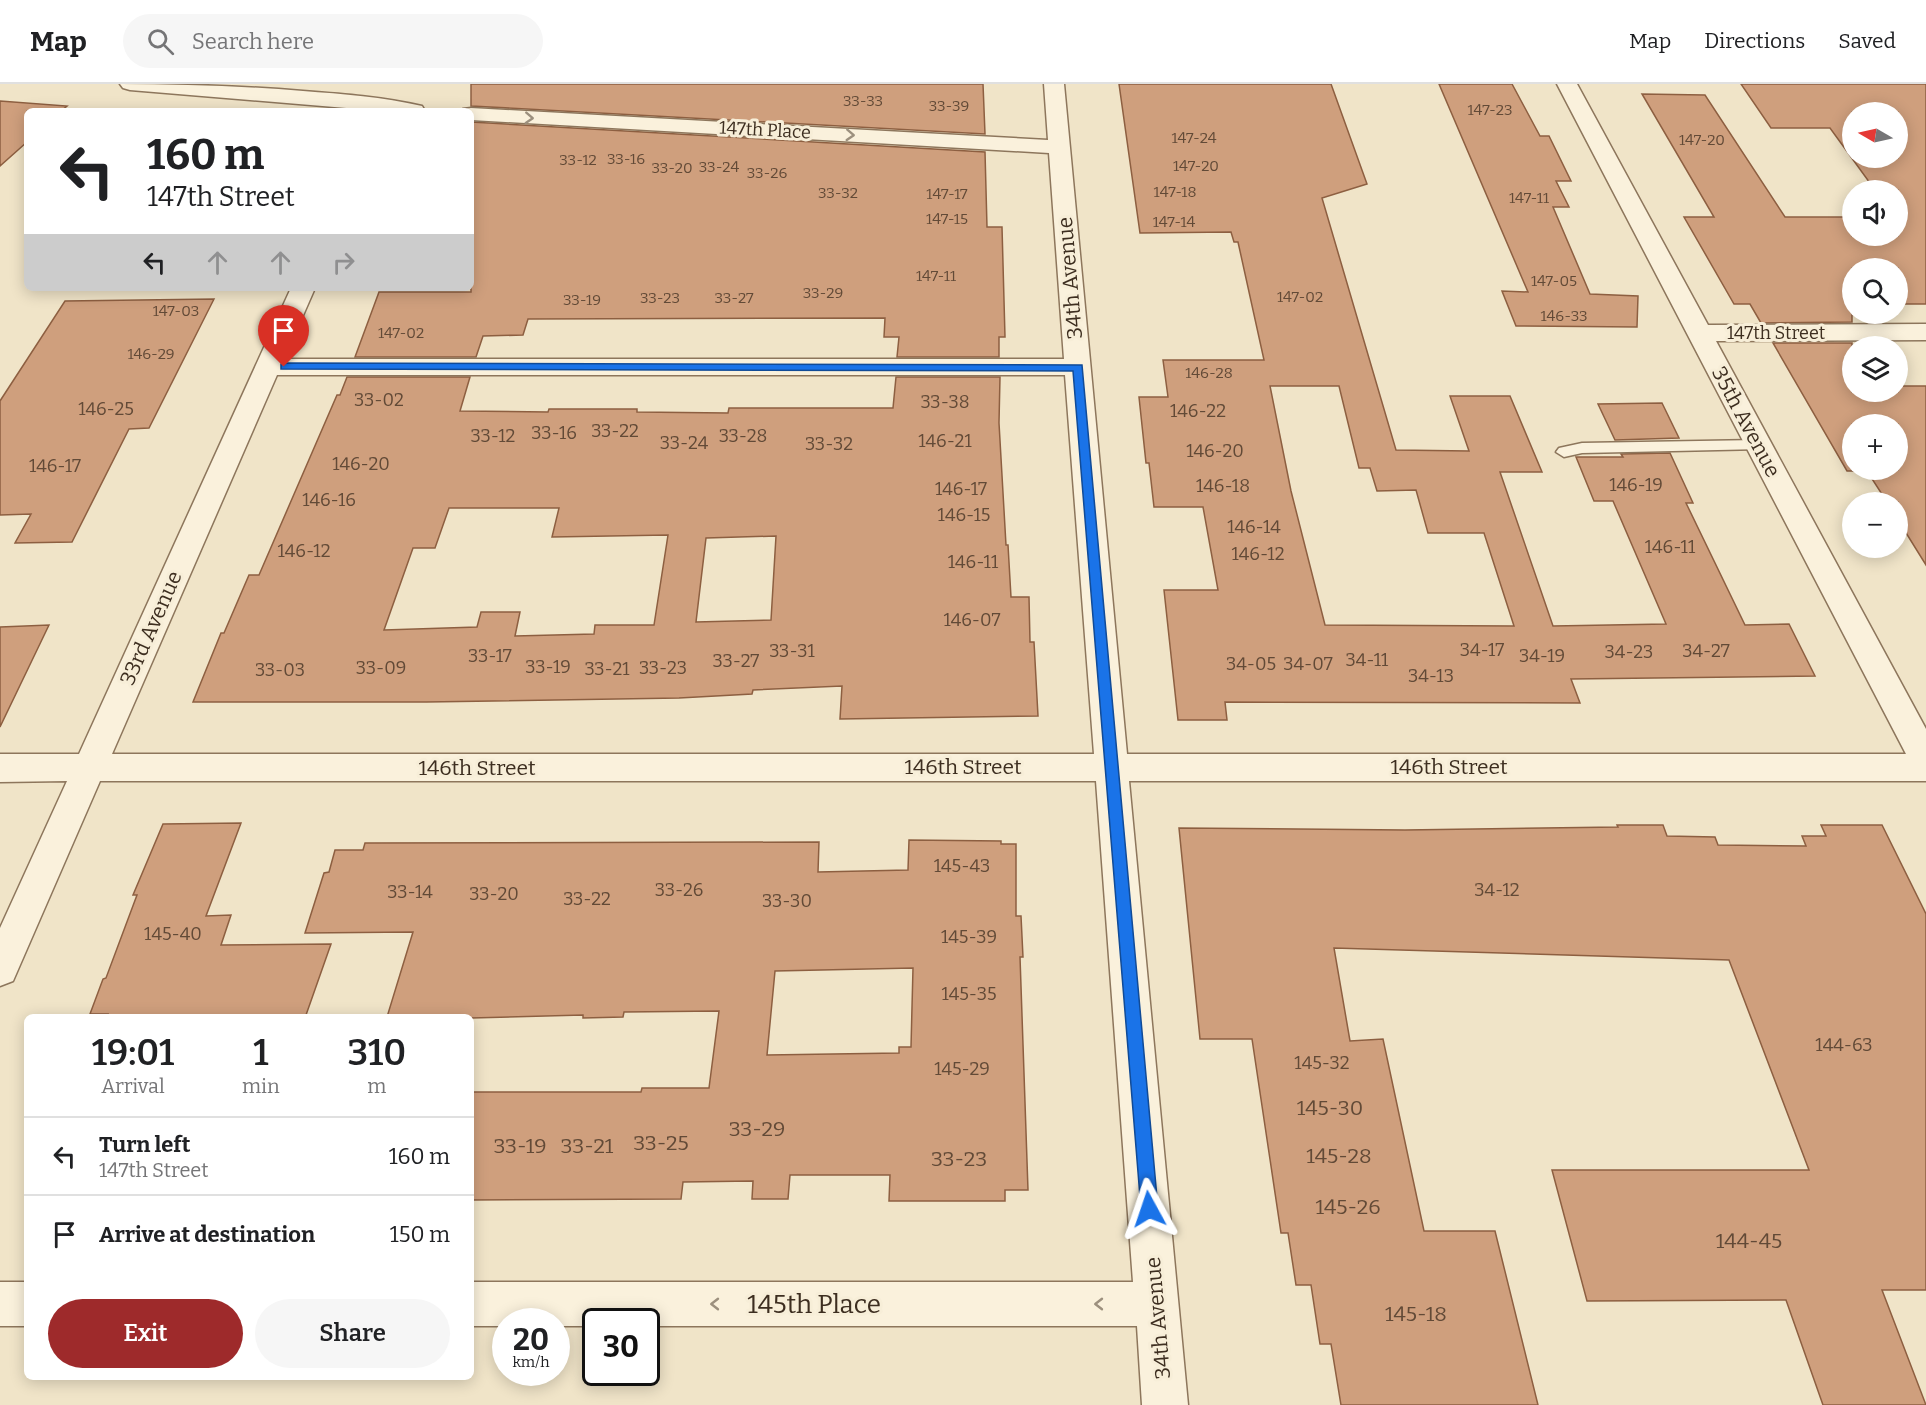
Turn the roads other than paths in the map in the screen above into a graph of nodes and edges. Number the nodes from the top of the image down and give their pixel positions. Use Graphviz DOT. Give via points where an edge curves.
graph roads {
  1 [pos="130,84"];
  2 [pos="395,84"];
  3 [pos="1054,84"];
  4 [pos="1566,84"];
  5 [pos="384,108"];
  6 [pos="474,114"];
  7 [pos="1058,147"];
  8 [pos="302,291"];
  9 [pos="1926,332"];
  10 [pos="1699,333"];
  11 [pos="267,367"];
  12 [pos="1078,367"];
  13 [pos="1758,444"];
  14 [pos="1564,453"];
  15 [pos="1926,760"];
  16 [pos="1926,766"];
  17 [pos="1111,767"];
  18 [pos="0,768"];
  19 [pos="89,768"];
  20 [pos="0,969"];
  21 [pos="0,1304"];
  22 [pos="24,1304"];
  23 [pos="474,1304"];
  24 [pos="1157,1304"];
  25 [pos="1165,1405"];
  1 -- 5 [label="street"];
  2 -- 5 [label="street"];
  3 -- 7 [label="street, 34th Avenue"];
  4 -- 10 [label="street, 35th Avenue"];
  6 -- 7 [label="street, 147th Place, one-way"];
  7 -- 12 [label="street, 34th Avenue"];
  8 -- 11 [label="street, 33rd Avenue"];
  9 -- 10 [label="street, 147th Street"];
  10 -- 13 [label="street, 35th Avenue"];
  11 -- 12 [label="street"];
  11 -- 19 [label="street, 33rd Avenue"];
  12 -- 17 [label="street, 34th Avenue"];
  13 -- 14 [label="lane" via="1582,448"];
  13 -- 15 [label="street, 35th Avenue"];
  16 -- 17 [label="street, 146th Street"];
  17 -- 19 [label="street, 146th Street"];
  17 -- 24 [label="street, 34th Avenue"];
  18 -- 19 [label="street, 146th Street"];
  19 -- 20 [label="street, 33rd Avenue"];
  21 -- 22 [label="street"];
  24 -- 23 [label="street, 145th Place, one-way"];
  24 -- 25 [label="street, 34th Avenue"];
}
